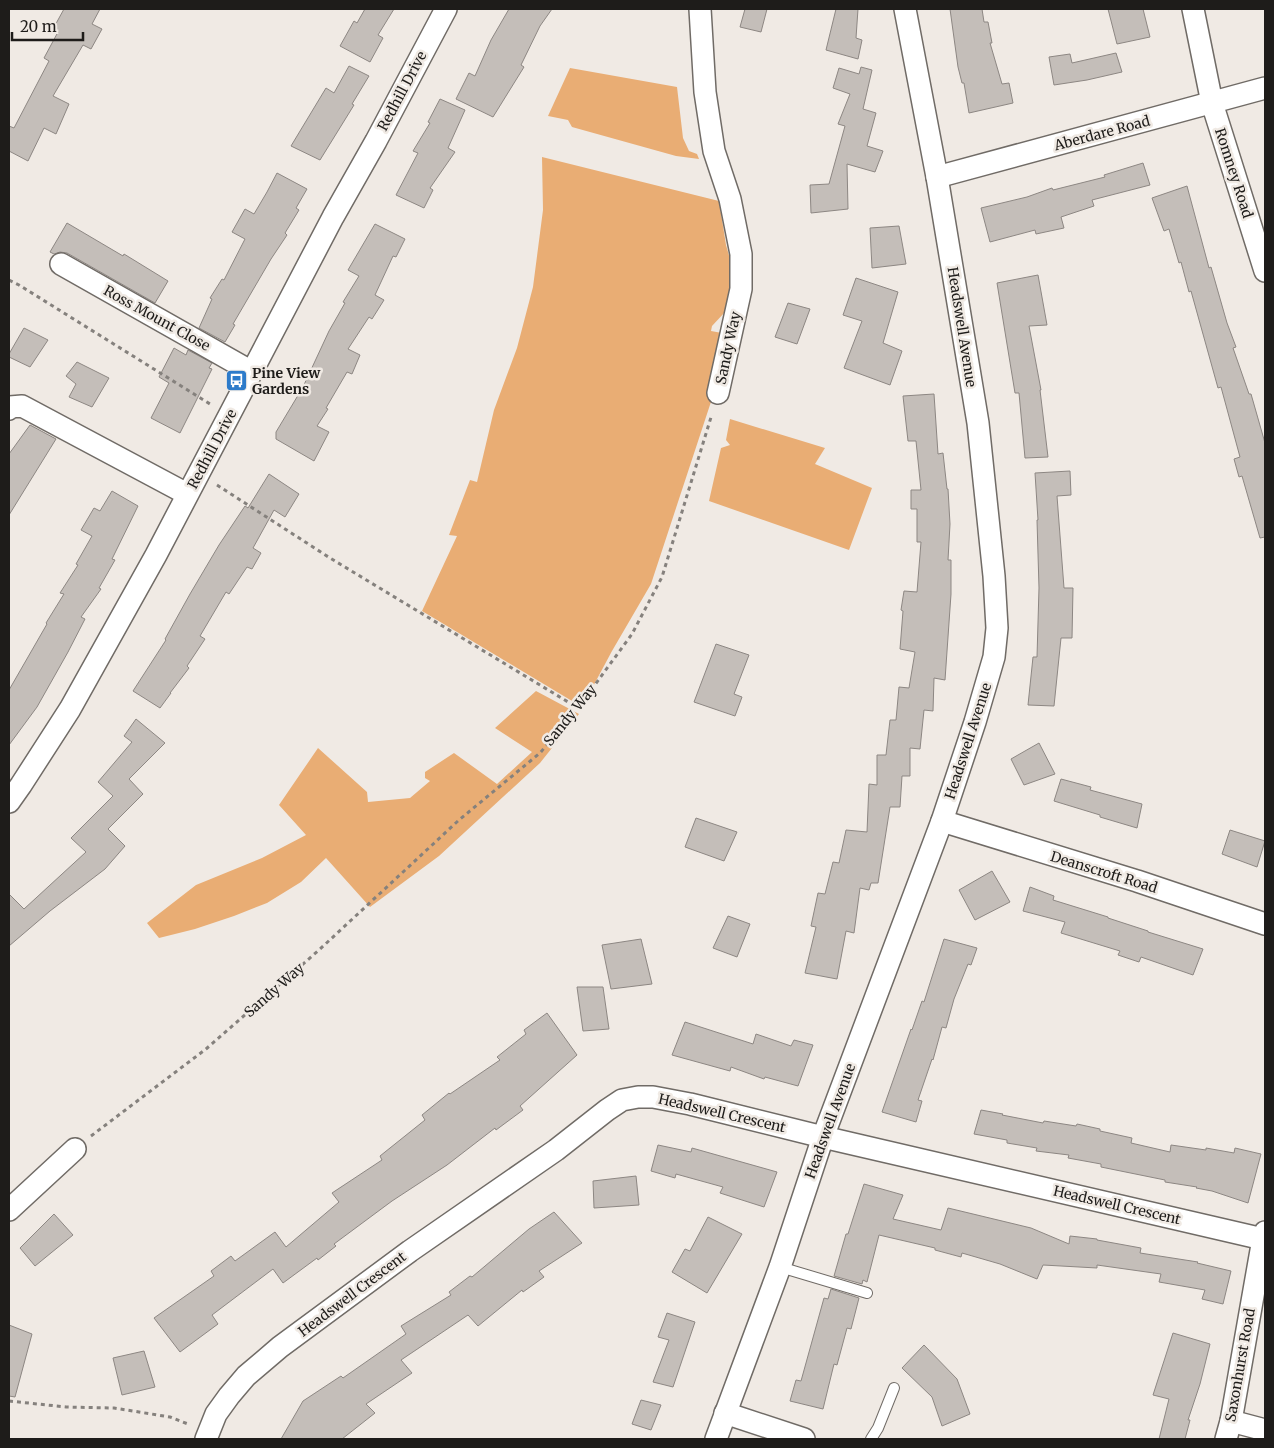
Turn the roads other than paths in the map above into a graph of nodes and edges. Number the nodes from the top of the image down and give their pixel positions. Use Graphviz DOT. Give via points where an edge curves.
graph roads {
  1 [pos="446,9"];
  2 [pos="700,9"];
  3 [pos="905,9"];
  4 [pos="1192,9"];
  5 [pos="1265,88"];
  6 [pos="1212,103"];
  7 [pos="938,177"];
  8 [pos="61,264"];
  9 [pos="1265,271"];
  10 [pos="252,372"];
  11 [pos="718,393"];
  12 [pos="9,409"];
  13 [pos="187,494"];
  14 [pos="9,802"];
  15 [pos="942,821"];
  16 [pos="1265,924"];
  17 [pos="823,1137"];
  18 [pos="75,1149"];
  19 [pos="9,1210"];
  20 [pos="1264,1235"];
  21 [pos="780,1267"];
  22 [pos="867,1293"];
  23 [pos="894,1388"];
  24 [pos="726,1413"];
  25 [pos="1228,1430"];
  26 [pos="1265,1430"];
  27 [pos="207,1436"];
  28 [pos="716,1439"];
  29 [pos="804,1439"];
  30 [pos="871,1439"];
  1 -- 10 [label="street, Redhill Drive"];
  2 -- 11 [label="street, Sandy Way" via="705,92 714,151 730,199 741,254 741,289"];
  3 -- 7 [label="street, Headswell Avenue"];
  4 -- 6 [label="street, Romney Road"];
  5 -- 6 [label="street, Aberdare Road"];
  6 -- 7 [label="street, Aberdare Road"];
  6 -- 9 [label="street, Romney Road"];
  7 -- 15 [label="street, Headswell Avenue" via="978,422 997,628 986,688"];
  8 -- 10 [label="street, Ross Mount Close"];
  10 -- 13 [label="street, Redhill Drive"];
  12 -- 13 [label="street" via="22,406"];
  13 -- 14 [label="street, Redhill Drive" via="70,709"];
  15 -- 16 [label="street, Deanscroft Road"];
  15 -- 17 [label="street, Headswell Avenue"];
  17 -- 20 [label="street, Headswell Crescent"];
  17 -- 21 [label="street, Headswell Avenue"];
  17 -- 27 [label="street, Headswell Crescent" via="653,1097 622,1100 280,1348 246,1376 229,1396 216,1414"];
  18 -- 19 [label="street"];
  20 -- 25 [label="street, Saxonhurst Road"];
  21 -- 22 [label="lane"];
  21 -- 24 [label="street, Headswell Avenue"];
  23 -- 30 [label="lane"];
  24 -- 28 [label="street, Headswell Avenue"];
  24 -- 29 [label="street"];
  25 -- 26 [label="street"];
}
